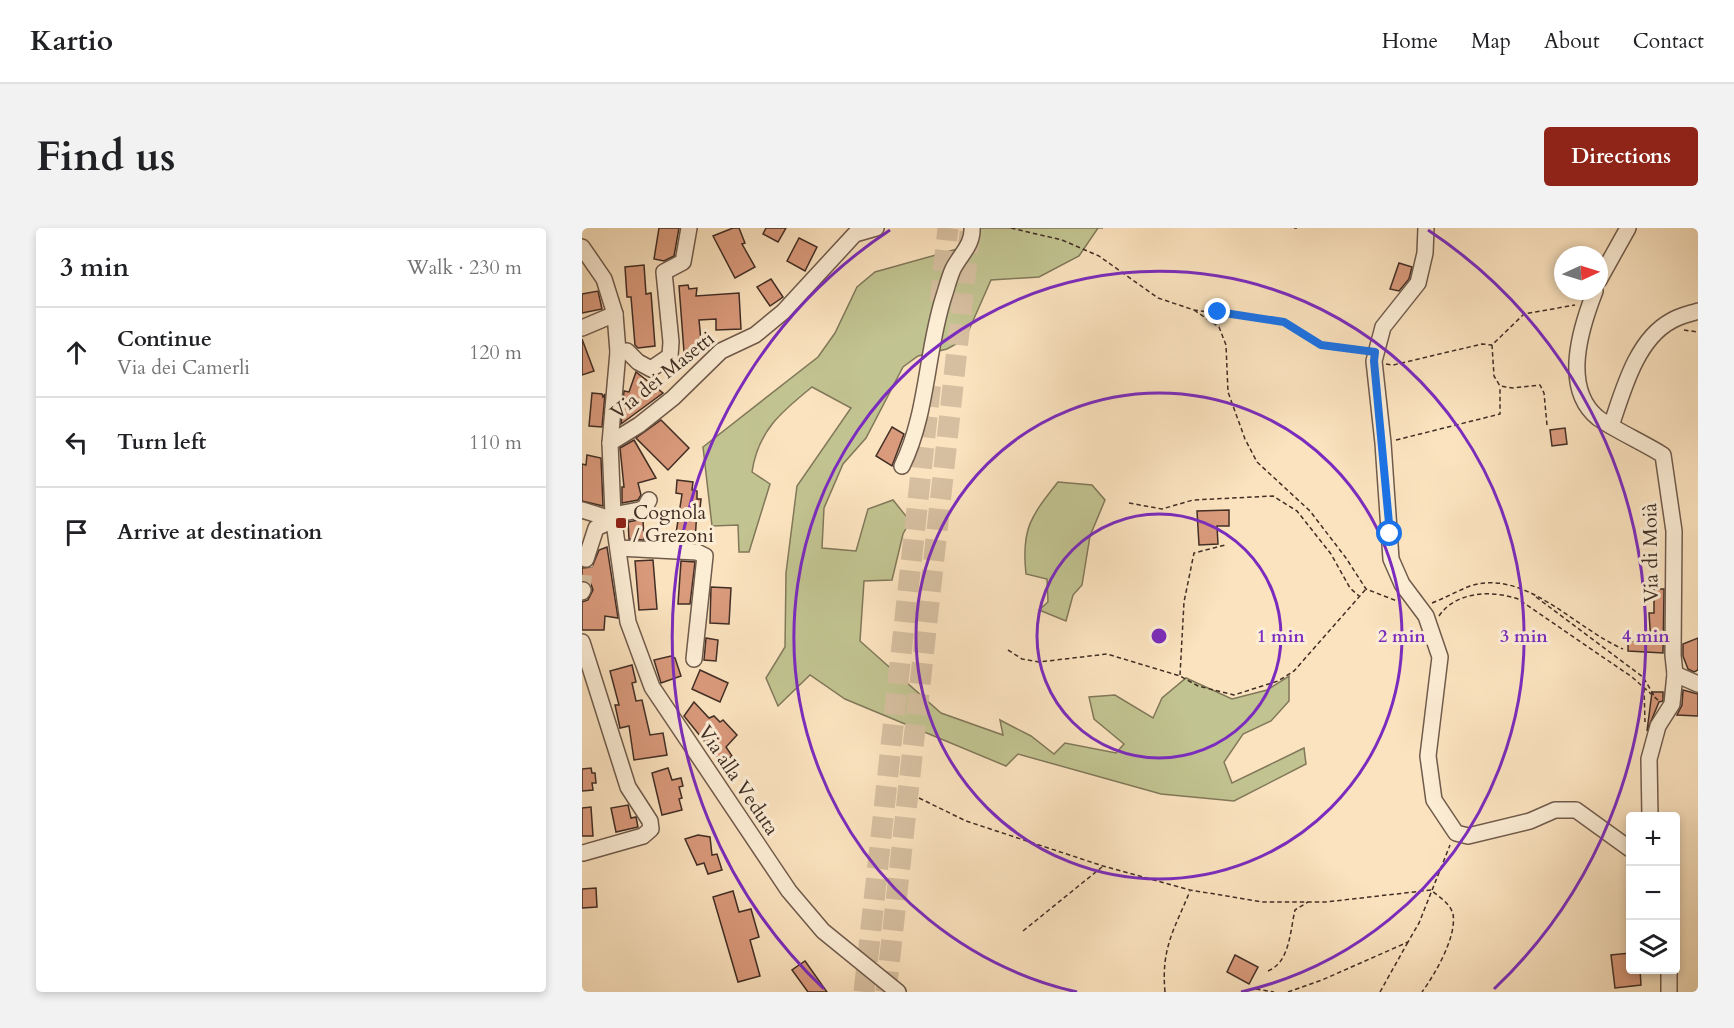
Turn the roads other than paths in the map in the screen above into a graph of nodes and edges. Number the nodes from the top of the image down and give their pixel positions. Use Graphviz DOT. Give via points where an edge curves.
graph roads {
  1 [pos="689,228"];
  2 [pos="876,228"];
  3 [pos="972,228"];
  4 [pos="1426,228"];
  5 [pos="1628,228"];
  6 [pos="582,247"];
  7 [pos="1608,264"];
  8 [pos="1592,300"];
  9 [pos="1698,311"];
  10 [pos="615,314"];
  11 [pos="582,328"];
  12 [pos="618,352"];
  13 [pos="1611,426"];
  14 [pos="610,443"];
  15 [pos="902,465"];
  16 [pos="649,500"];
  17 [pos="582,510"];
  18 [pos="613,518"];
  19 [pos="618,548"];
  20 [pos="586,559"];
  21 [pos="582,642"];
  22 [pos="694,659"];
  23 [pos="1676,674"];
  24 [pos="1698,684"];
  25 [pos="1650,812"];
  26 [pos="1626,846"];
  27 [pos="583,853"];
  28 [pos="1669,974"];
  29 [pos="898,992"];
  30 [pos="1669,992"];
  1 -- 12 [label="street" via="683,262 664,272 670,356 651,369 627,351"];
  2 -- 14 [label="street, Via dei Masetti" via="855,234 783,312 755,335 721,351 673,398"];
  3 -- 15 [label="street" via="941,306 918,420"];
  4 -- 26 [label="street" via="1418,283 1383,327 1374,356 1391,559 1402,584 1431,626 1440,657 1428,756 1434,800 1455,833 1468,836 1530,821 1555,810 1576,810"];
  5 -- 7 [label="street"];
  6 -- 10 [label="street, Via alla Veduta" via="604,279"];
  8 -- 13 [label="street" via="1577,347 1579,390 1596,416"];
  9 -- 13 [label="street" via="1672,320 1656,332 1623,388"];
  10 -- 11 [label="street"];
  10 -- 12 [label="street, Via alla Veduta"];
  12 -- 14 [label="street, Via alla Veduta"];
  13 -- 23 [label="street, Via di Moià" via="1663,455 1674,531 1672,610"];
  14 -- 18 [label="street, Via alla Veduta"];
  16 -- 18 [label="street" via="644,509"];
  17 -- 18 [label="street"];
  18 -- 19 [label="street, Via alla Veduta"];
  18 -- 20 [label="street" via="596,528"];
  19 -- 22 [label="street" via="697,552 705,556"];
  19 -- 29 [label="street, Via alla Veduta" via="628,622 652,687 789,891 823,931"];
  21 -- 27 [label="street" via="628,787 651,829 643,836"];
  23 -- 24 [label="street"];
  23 -- 25 [label="street, Via di Moià" via="1672,704 1658,726 1649,759"];
  28 -- 30 [label="street"];
}
